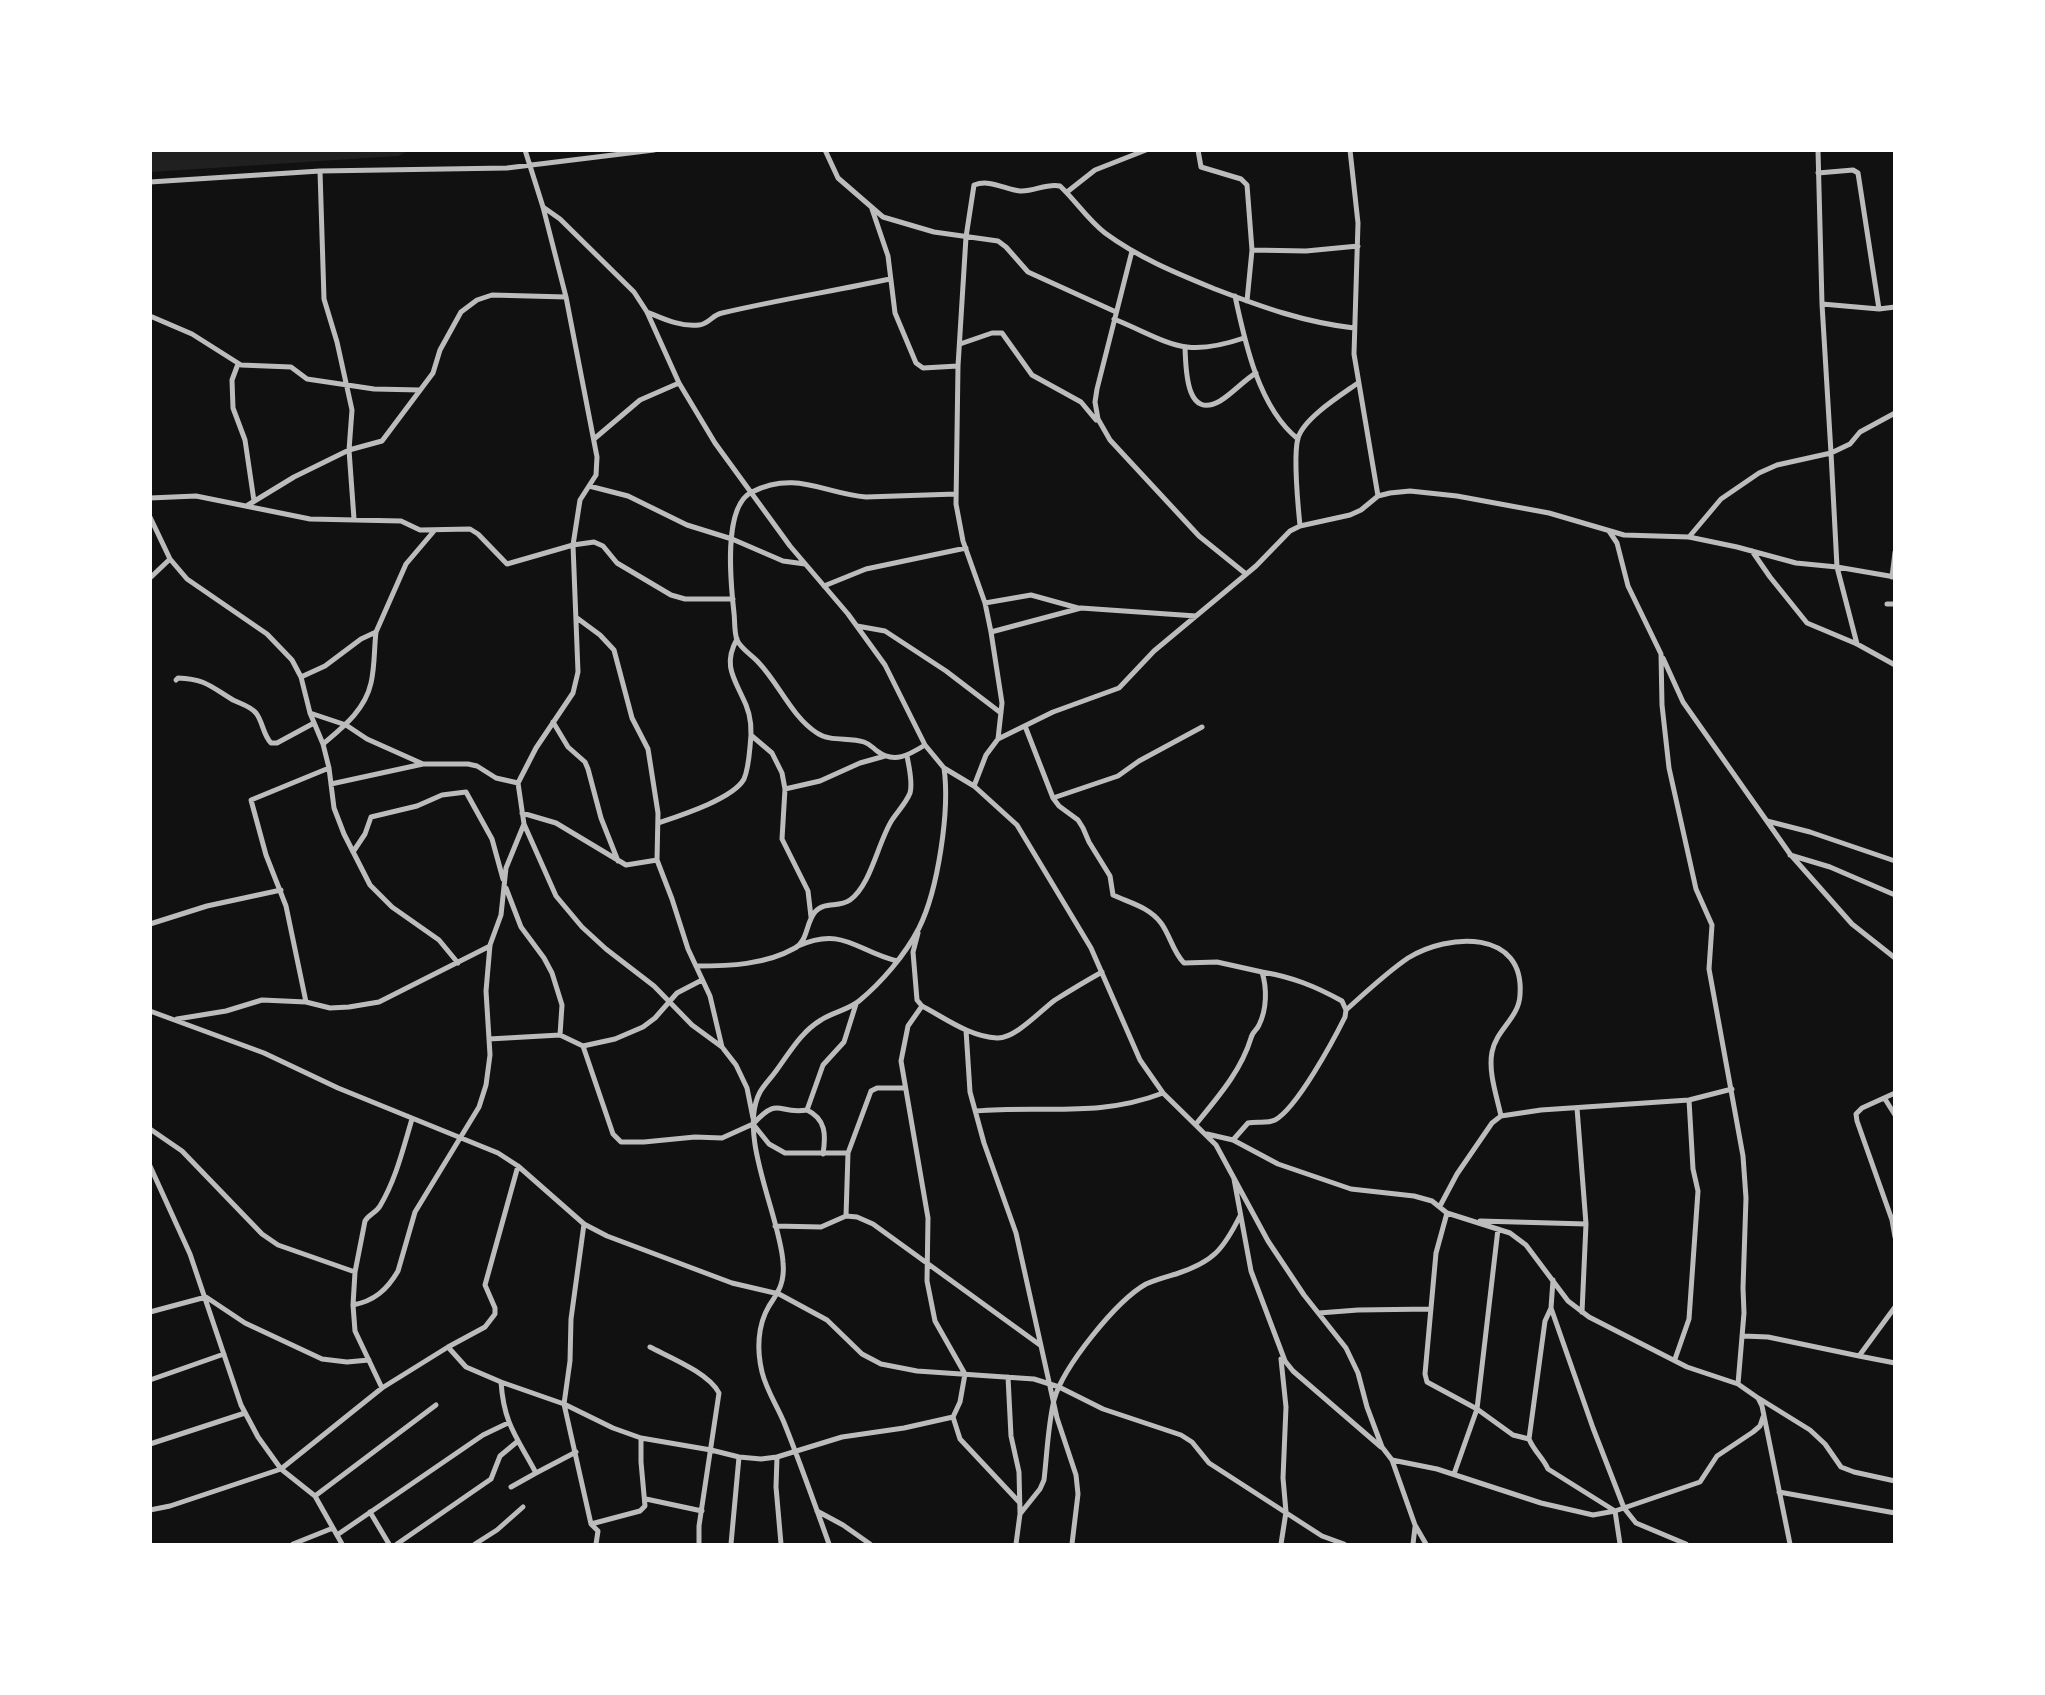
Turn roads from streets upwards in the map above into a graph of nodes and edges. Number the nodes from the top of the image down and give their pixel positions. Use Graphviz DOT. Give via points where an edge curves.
graph roads {
  1 [pos="525,150"];
  2 [pos="654,150"];
  3 [pos="825,150"];
  4 [pos="1146,150"];
  5 [pos="1198,150"];
  6 [pos="1350,150"];
  7 [pos="1818,150"];
  8 [pos="529,166"];
  9 [pos="320,171"];
  10 [pos="1818,173"];
  11 [pos="150,183"];
  12 [pos="1067,192"];
  13 [pos="543,207"];
  14 [pos="872,209"];
  15 [pos="966,237"];
  16 [pos="1358,246"];
  17 [pos="1252,250"];
  18 [pos="1132,251"];
  19 [pos="890,279"];
  20 [pos="1235,296"];
  21 [pos="566,297"];
  22 [pos="1247,301"];
  23 [pos="1822,304"];
  24 [pos="1895,307"];
  25 [pos="1880,309"];
  26 [pos="647,312"];
  27 [pos="1116,312"];
  28 [pos="150,316"];
  29 [pos="1114,319"];
  30 [pos="1354,328"];
  31 [pos="1244,338"];
  32 [pos="960,344"];
  33 [pos="1185,348"];
  34 [pos="238,364"];
  35 [pos="958,366"];
  36 [pos="1256,373"];
  37 [pos="679,383"];
  38 [pos="1358,383"];
  39 [pos="346,384"];
  40 [pos="420,390"];
  41 [pos="1895,412"];
  42 [pos="1101,428"];
  43 [pos="594,439"];
  44 [pos="1298,439"];
  45 [pos="349,450"];
  46 [pos="1831,453"];
  47 [pos="589,486"];
  48 [pos="752,492"];
  49 [pos="956,494"];
  50 [pos="1378,496"];
  51 [pos="150,498"];
  52 [pos="254,501"];
  53 [pos="248,505"];
  54 [pos="150,517"];
  55 [pos="354,519"];
  56 [pos="1300,526"];
  57 [pos="434,531"];
  58 [pos="1609,531"];
  59 [pos="1689,537"];
  60 [pos="732,539"];
  61 [pos="573,545"];
  62 [pos="966,548"];
  63 [pos="1752,551"];
  64 [pos="1895,552"];
  65 [pos="170,559"];
  66 [pos="805,564"];
  67 [pos="1837,567"];
  68 [pos="1246,574"];
  69 [pos="1893,577"];
  70 [pos="150,578"];
  71 [pos="824,586"];
  72 [pos="733,599"];
  73 [pos="985,603"];
  74 [pos="1887,604"];
  75 [pos="1895,604"];
  76 [pos="1081,608"];
  77 [pos="1196,616"];
  78 [pos="577,618"];
  79 [pos="857,626"];
  80 [pos="376,632"];
  81 [pos="991,632"];
  82 [pos="737,639"];
  83 [pos="1857,644"];
  84 [pos="1661,654"];
  85 [pos="1895,665"];
  86 [pos="301,677"];
  87 [pos="177,680"];
  88 [pos="310,713"];
  89 [pos="1001,713"];
  90 [pos="553,722"];
  91 [pos="314,723"];
  92 [pos="346,725"];
  93 [pos="1025,726"];
  94 [pos="1202,727"];
  95 [pos="752,736"];
  96 [pos="998,739"];
  97 [pos="323,744"];
  98 [pos="925,745"];
  99 [pos="907,756"];
  100 [pos="885,757"];
  101 [pos="424,764"];
  102 [pos="329,768"];
  103 [pos="944,768"];
  104 [pos="519,783"];
  105 [pos="331,784"];
  106 [pos="974,786"];
  107 [pos="785,789"];
  108 [pos="1054,798"];
  109 [pos="522,813"];
  110 [pos="1766,821"];
  111 [pos="658,823"];
  112 [pos="524,824"];
  113 [pos="353,852"];
  114 [pos="1790,855"];
  115 [pos="657,860"];
  116 [pos="618,861"];
  117 [pos="1895,861"];
  118 [pos="504,883"];
  119 [pos="281,890"];
  120 [pos="1895,895"];
  121 [pos="811,918"];
  122 [pos="150,924"];
  123 [pos="919,929"];
  124 [pos="490,946"];
  125 [pos="798,947"];
  126 [pos="1895,958"];
  127 [pos="897,961"];
  128 [pos="458,962"];
  129 [pos="695,966"];
  130 [pos="1102,972"];
  131 [pos="1262,972"];
  132 [pos="702,979"];
  133 [pos="670,1001"];
  134 [pos="306,1002"];
  135 [pos="150,1003"];
  136 [pos="857,1003"];
  137 [pos="922,1006"];
  138 [pos="1346,1010"];
  139 [pos="152,1011"];
  140 [pos="177,1019"];
  141 [pos="966,1030"];
  142 [pos="560,1035"];
  143 [pos="489,1039"];
  144 [pos="583,1046"];
  145 [pos="722,1046"];
  146 [pos="904,1088"];
  147 [pos="1732,1089"];
  148 [pos="1163,1093"];
  149 [pos="1895,1093"];
  150 [pos="1885,1099"];
  151 [pos="1689,1100"];
  152 [pos="1577,1108"];
  153 [pos="807,1110"];
  154 [pos="976,1111"];
  155 [pos="1895,1115"];
  156 [pos="1501,1116"];
  157 [pos="412,1119"];
  158 [pos="753,1121"];
  159 [pos="1196,1124"];
  160 [pos="150,1129"];
  161 [pos="1207,1134"];
  162 [pos="460,1138"];
  163 [pos="1233,1140"];
  164 [pos="848,1153"];
  165 [pos="823,1154"];
  166 [pos="150,1166"];
  167 [pos="519,1166"];
  168 [pos="1234,1176"];
  169 [pos="1440,1206"];
  170 [pos="1447,1213"];
  171 [pos="846,1216"];
  172 [pos="1240,1216"];
  173 [pos="1475,1221"];
  174 [pos="584,1224"];
  175 [pos="1586,1224"];
  176 [pos="775,1226"];
  177 [pos="1498,1229"];
  178 [pos="1895,1237"];
  179 [pos="928,1264"];
  180 [pos="355,1272"];
  181 [pos="1553,1280"];
  182 [pos="779,1294"];
  183 [pos="206,1297"];
  184 [pos="353,1305"];
  185 [pos="1895,1307"];
  186 [pos="1551,1308"];
  187 [pos="1432,1309"];
  188 [pos="150,1312"];
  189 [pos="1582,1312"];
  190 [pos="1319,1313"];
  191 [pos="1743,1336"];
  192 [pos="1040,1345"];
  193 [pos="448,1347"];
  194 [pos="650,1347"];
  195 [pos="1279,1349"];
  196 [pos="224,1354"];
  197 [pos="1859,1356"];
  198 [pos="1675,1359"];
  199 [pos="369,1360"];
  200 [pos="1895,1363"];
  201 [pos="965,1374"];
  202 [pos="1008,1377"];
  203 [pos="150,1380"];
  204 [pos="501,1382"];
  205 [pos="1051,1384"];
  206 [pos="1738,1384"];
  207 [pos="1059,1387"];
  208 [pos="382,1388"];
  209 [pos="1758,1398"];
  210 [pos="1054,1402"];
  211 [pos="564,1404"];
  212 [pos="436,1405"];
  213 [pos="1477,1409"];
  214 [pos="245,1413"];
  215 [pos="1764,1416"];
  216 [pos="953,1417"];
  217 [pos="508,1423"];
  218 [pos="641,1438"];
  219 [pos="1529,1439"];
  220 [pos="518,1441"];
  221 [pos="150,1444"];
  222 [pos="1382,1447"];
  223 [pos="711,1450"];
  224 [pos="796,1451"];
  225 [pos="576,1452"];
  226 [pos="739,1457"];
  227 [pos="777,1457"];
  228 [pos="1392,1460"];
  229 [pos="281,1469"];
  230 [pos="536,1473"];
  231 [pos="1454,1474"];
  232 [pos="1895,1481"];
  233 [pos="511,1487"];
  234 [pos="1779,1492"];
  235 [pos="315,1496"];
  236 [pos="646,1499"];
  237 [pos="1020,1503"];
  238 [pos="523,1507"];
  239 [pos="1624,1508"];
  240 [pos="150,1510"];
  241 [pos="702,1511"];
  242 [pos="817,1511"];
  243 [pos="1615,1511"];
  244 [pos="370,1512"];
  245 [pos="1286,1512"];
  246 [pos="1895,1513"];
  247 [pos="1020,1514"];
  248 [pos="591,1524"];
  249 [pos="1415,1525"];
  250 [pos="333,1528"];
  251 [pos="337,1535"];
  252 [pos="293,1545"];
  253 [pos="342,1545"];
  254 [pos="389,1545"];
  255 [pos="397,1545"];
  256 [pos="475,1545"];
  257 [pos="596,1545"];
  258 [pos="699,1545"];
  259 [pos="731,1545"];
  260 [pos="781,1545"];
  261 [pos="829,1545"];
  262 [pos="870,1545"];
  263 [pos="1016,1545"];
  264 [pos="1072,1545"];
  265 [pos="1281,1545"];
  266 [pos="1344,1545"];
  267 [pos="1413,1545"];
  268 [pos="1426,1545"];
  269 [pos="1620,1545"];
  270 [pos="1686,1545"];
  271 [pos="1790,1545"];
  1 -- 8 [label="street"];
  2 -- 8 [label="street"];
  3 -- 14 [label="street" via="835,173"];
  4 -- 12 [label="street" via="1096,170"];
  5 -- 17 [label="street" via="1201,167 1241,178 1247,185"];
  6 -- 16 [label="street"];
  7 -- 10 [label="street"];
  8 -- 9 [label="street"];
  8 -- 13 [label="street"];
  9 -- 11 [label="street"];
  9 -- 39 [label="street" via="324,299"];
  10 -- 23 [label="street"];
  10 -- 25 [label="street" via="1858,173"];
  12 -- 15 [label="street" via="1054,185 1023,191 977,183 971,193"];
  12 -- 18 [label="street" via="1103,231"];
  13 -- 21 [label="street"];
  13 -- 26 [label="street" via="628,285"];
  14 -- 15 [label="street" via="919,229"];
  14 -- 19 [label="street" via="888,256"];
  15 -- 27 [label="street" via="998,241 1036,276"];
  15 -- 32 [label="street"];
  16 -- 17 [label="street"];
  16 -- 30 [label="street"];
  17 -- 22 [label="street"];
  18 -- 20 [label="street"];
  18 -- 27 [label="street"];
  19 -- 26 [label="street" via="719,313 698,325"];
  19 -- 35 [label="street" via="895,313 916,363 923,368"];
  20 -- 22 [label="street"];
  20 -- 31 [label="street"];
  21 -- 40 [label="street" via="492,295 477,299 461,312 433,373"];
  21 -- 43 [label="street"];
  22 -- 30 [label="street" via="1318,324"];
  23 -- 25 [label="street"];
  23 -- 46 [label="street"];
  24 -- 25 [label="street"];
  26 -- 37 [label="street"];
  27 -- 29 [label="street"];
  28 -- 34 [label="street" via="192,334"];
  29 -- 33 [label="street"];
  29 -- 42 [label="street" via="1095,402"];
  30 -- 38 [label="street"];
  31 -- 33 [label="street" via="1219,346"];
  31 -- 36 [label="street"];
  32 -- 35 [label="street"];
  32 -- 42 [label="street" via="1002,334 1032,375 1081,402"];
  33 -- 36 [label="street" via="1187,382 1194,399 1205,404 1221,400"];
  34 -- 39 [label="street" via="291,367 307,379"];
  34 -- 52 [label="street" via="232,380 233,408 245,440"];
  35 -- 49 [label="street"];
  36 -- 44 [label="street" via="1279,420"];
  37 -- 43 [label="street" via="640,400"];
  37 -- 48 [label="street"];
  38 -- 44 [label="street" via="1324,408"];
  38 -- 50 [label="street"];
  39 -- 40 [label="street"];
  39 -- 45 [label="street" via="352,410"];
  40 -- 45 [label="street" via="382,441"];
  41 -- 46 [label="street"];
  42 -- 68 [label="street" via="1199,536"];
  43 -- 47 [label="street" via="598,466"];
  44 -- 56 [label="street"];
  45 -- 52 [label="street"];
  45 -- 55 [label="street"];
  46 -- 59 [label="street" via="1759,473 1721,499"];
  46 -- 67 [label="street"];
  47 -- 60 [label="street" via="628,496 687,525"];
  47 -- 61 [label="street" via="580,500"];
  48 -- 49 [label="street" via="796,482 855,496"];
  48 -- 60 [label="street" via="740,503"];
  48 -- 66 [label="street"];
  49 -- 62 [label="street"];
  50 -- 56 [label="street" via="1350,515"];
  50 -- 58 [label="street" via="1410,491 1457,496 1538,510"];
  51 -- 53 [label="street" via="196,496"];
  52 -- 53 [label="street"];
  53 -- 55 [label="street" via="310,519"];
  54 -- 65 [label="street"];
  55 -- 57 [label="street" via="401,521"];
  56 -- 68 [label="street"];
  57 -- 61 [label="street" via="474,530 507,564"];
  57 -- 80 [label="street" via="406,564"];
  58 -- 59 [label="street"];
  58 -- 84 [label="street" via="1617,543 1628,586"];
  59 -- 63 [label="street"];
  60 -- 66 [label="street" via="783,561"];
  60 -- 72 [label="street"];
  61 -- 72 [label="street" via="598,543 617,563 679,597"];
  61 -- 78 [label="street"];
  62 -- 71 [label="street" via="866,569"];
  62 -- 73 [label="street"];
  63 -- 67 [label="street"];
  63 -- 83 [label="street" via="1807,623"];
  64 -- 69 [label="street"];
  65 -- 70 [label="street"];
  65 -- 86 [label="street" via="198,588 267,634"];
  66 -- 71 [label="street"];
  67 -- 69 [label="street"];
  67 -- 83 [label="street"];
  68 -- 77 [label="street"];
  71 -- 79 [label="street"];
  72 -- 82 [label="street"];
  73 -- 76 [label="street" via="1031,595"];
  73 -- 81 [label="street"];
  74 -- 75 [label="street"];
  76 -- 77 [label="street"];
  76 -- 81 [label="street"];
  77 -- 93 [label="street" via="1119,688"];
  78 -- 90 [label="street" via="577,683"];
  78 -- 111 [label="street" via="614,650 632,718 651,759"];
  79 -- 89 [label="street" via="885,631"];
  79 -- 98 [label="street" via="885,665"];
  80 -- 86 [label="street"];
  80 -- 92 [label="street" via="367,696"];
  81 -- 89 [label="street"];
  82 -- 95 [label="street" via="729,664 752,719"];
  82 -- 100 [label="street" via="818,734 860,740"];
  83 -- 85 [label="street"];
  84 -- 110 [label="street" via="1683,702"];
  84 -- 147 [label="street" via="1669,768 1696,889 1712,925 1709,969"];
  86 -- 88 [label="street"];
  87 -- 91 [label="street" via="205,681 251,708 271,743"];
  88 -- 91 [label="street"];
  88 -- 92 [label="street"];
  89 -- 96 [label="street"];
  90 -- 104 [label="street"];
  90 -- 116 [label="street" via="568,747 585,762"];
  91 -- 97 [label="street"];
  92 -- 97 [label="street"];
  92 -- 101 [label="street"];
  93 -- 96 [label="street"];
  93 -- 108 [label="street"];
  94 -- 108 [label="street" via="1118,776"];
  95 -- 107 [label="street" via="777,759"];
  95 -- 111 [label="street" via="747,772 736,789"];
  96 -- 106 [label="street"];
  97 -- 102 [label="street"];
  98 -- 99 [label="street"];
  98 -- 103 [label="street"];
  99 -- 100 [label="street"];
  99 -- 121 [label="street" via="910,792 862,886 850,900 824,905"];
  100 -- 107 [label="street"];
  101 -- 104 [label="street" via="468,764"];
  101 -- 105 [label="street"];
  102 -- 105 [label="street"];
  102 -- 119 [label="street" via="251,800"];
  103 -- 106 [label="street"];
  103 -- 123 [label="street" via="944,829"];
  104 -- 109 [label="street"];
  105 -- 113 [label="street" via="334,808"];
  106 -- 130 [label="street" via="1017,825"];
  107 -- 121 [label="street" via="782,839 808,891"];
  108 -- 131 [label="street" via="1083,828 1110,876 1113,895 1153,914 1181,961 1227,963"];
  109 -- 112 [label="street"];
  109 -- 116 [label="street" via="556,823"];
  110 -- 114 [label="street"];
  110 -- 117 [label="street"];
  111 -- 115 [label="street"];
  112 -- 118 [label="street" via="509,856"];
  112 -- 133 [label="street" via="556,896 582,928"];
  113 -- 118 [label="street" via="371,817 466,792 492,839"];
  113 -- 128 [label="street" via="375,892 439,940"];
  114 -- 120 [label="street"];
  114 -- 126 [label="street" via="1852,924"];
  115 -- 116 [label="street" via="631,866"];
  115 -- 129 [label="street"];
  118 -- 124 [label="street" via="501,915"];
  118 -- 142 [label="street" via="521,927 552,973 562,1005"];
  119 -- 122 [label="street"];
  119 -- 134 [label="street"];
  121 -- 125 [label="street"];
  123 -- 127 [label="street"];
  123 -- 137 [label="street" via="913,952 915,991"];
  124 -- 128 [label="street"];
  124 -- 143 [label="street" via="486,991"];
  125 -- 127 [label="street" via="814,940 836,939"];
  125 -- 129 [label="street" via="753,962"];
  127 -- 136 [label="street"];
  128 -- 134 [label="street" via="379,1002 330,1008"];
  129 -- 132 [label="street"];
  130 -- 141 [label="street" via="1052,1002 1016,1032 1000,1038"];
  130 -- 148 [label="street" via="1140,1060"];
  131 -- 138 [label="street" via="1308,983 1342,1001"];
  131 -- 159 [label="street" via="1265,991 1260,1024 1251,1035 1243,1061"];
  132 -- 133 [label="street"];
  132 -- 145 [label="street"];
  133 -- 144 [label="street" via="643,1027"];
  133 -- 145 [label="street" via="692,1025"];
  134 -- 140 [label="street" via="262,1000"];
  135 -- 139 [label="street"];
  136 -- 153 [label="street" via="844,1042 823,1065"];
  136 -- 158 [label="street" via="804,1032 760,1093"];
  137 -- 141 [label="street"];
  137 -- 146 [label="street" via="904,1039"];
  138 -- 156 [label="street" via="1422,951 1476,942 1488,942 1502,950 1519,973 1520,996 1515,1014 1492,1052"];
  138 -- 163 [label="street" via="1298,1095 1276,1119 1248,1123"];
  139 -- 140 [label="street"];
  140 -- 157 [label="street"];
  141 -- 154 [label="street"];
  142 -- 143 [label="street"];
  142 -- 144 [label="street"];
  143 -- 162 [label="street" via="480,1107"];
  144 -- 158 [label="street" via="613,1134 621,1142 722,1138"];
  145 -- 158 [label="street" via="747,1088"];
  146 -- 164 [label="street" via="871,1091"];
  146 -- 179 [label="street" via="928,1218"];
  147 -- 151 [label="street"];
  147 -- 191 [label="street" via="1745,1198"];
  148 -- 154 [label="street" via="1101,1109"];
  148 -- 159 [label="street"];
  149 -- 150 [label="street"];
  150 -- 155 [label="street"];
  150 -- 178 [label="street" via="1859,1110 1857,1121"];
  151 -- 152 [label="street"];
  151 -- 198 [label="street" via="1698,1191 1689,1319"];
  152 -- 156 [label="street"];
  152 -- 175 [label="street"];
  153 -- 158 [label="street" via="775,1107"];
  153 -- 165 [label="street" via="824,1128"];
  154 -- 192 [label="street" via="1016,1233"];
  156 -- 169 [label="street"];
  157 -- 162 [label="street"];
  157 -- 180 [label="street" via="390,1186 378,1210 365,1221"];
  158 -- 165 [label="street" via="777,1150 794,1155"];
  158 -- 176 [label="street"];
  159 -- 161 [label="street"];
  160 -- 180 [label="street" via="182,1151 270,1240"];
  161 -- 163 [label="street"];
  161 -- 168 [label="street"];
  162 -- 167 [label="street"];
  162 -- 184 [label="street" via="415,1212 393,1280 374,1298"];
  163 -- 169 [label="street" via="1278,1164 1351,1189 1414,1196"];
  164 -- 165 [label="street"];
  164 -- 171 [label="street"];
  166 -- 183 [label="street"];
  167 -- 174 [label="street"];
  167 -- 193 [label="street" via="485,1285 495,1314 485,1327"];
  168 -- 172 [label="street"];
  168 -- 190 [label="street" via="1268,1241"];
  169 -- 170 [label="street"];
  170 -- 173 [label="street"];
  170 -- 187 [label="street" via="1436,1253"];
  171 -- 176 [label="street" via="821,1227"];
  171 -- 179 [label="street" via="873,1224"];
  172 -- 195 [label="street" via="1251,1272"];
  172 -- 207 [label="street" via="1217,1254 1132,1293 1094,1334"];
  173 -- 175 [label="street"];
  173 -- 177 [label="street"];
  174 -- 182 [label="street" via="732,1283"];
  174 -- 211 [label="street"];
  175 -- 189 [label="street"];
  176 -- 182 [label="street" via="784,1263"];
  177 -- 181 [label="street" via="1526,1245"];
  177 -- 213 [label="street"];
  179 -- 192 [label="street"];
  179 -- 201 [label="street" via="935,1321"];
  180 -- 184 [label="street"];
  181 -- 186 [label="street"];
  181 -- 189 [label="street"];
  182 -- 201 [label="street" via="827,1320 881,1364"];
  182 -- 224 [label="street" via="761,1326 758,1350 769,1394"];
  183 -- 188 [label="street"];
  183 -- 196 [label="street"];
  183 -- 199 [label="street" via="245,1323 322,1359"];
  184 -- 199 [label="street" via="355,1331"];
  185 -- 197 [label="street"];
  186 -- 219 [label="street" via="1545,1321"];
  186 -- 239 [label="street"];
  187 -- 190 [label="street"];
  187 -- 213 [label="street" via="1424,1374 1427,1382"];
  189 -- 198 [label="street"];
  190 -- 222 [label="street" via="1354,1365"];
  191 -- 197 [label="street"];
  191 -- 206 [label="street"];
  192 -- 205 [label="street"];
  193 -- 204 [label="street" via="466,1367"];
  193 -- 208 [label="street"];
  194 -- 223 [label="street" via="718,1389"];
  195 -- 222 [label="street" via="1293,1371"];
  195 -- 245 [label="street" via="1286,1397"];
  196 -- 203 [label="street"];
  196 -- 214 [label="street"];
  197 -- 200 [label="street"];
  198 -- 206 [label="street"];
  199 -- 208 [label="street"];
  201 -- 202 [label="street"];
  201 -- 216 [label="street"];
  202 -- 205 [label="street"];
  202 -- 237 [label="street"];
  204 -- 211 [label="street"];
  204 -- 217 [label="street"];
  205 -- 207 [label="street"];
  205 -- 210 [label="street"];
  206 -- 209 [label="street"];
  207 -- 210 [label="street"];
  207 -- 245 [label="street" via="1103,1409 1181,1435 1209,1463"];
  208 -- 229 [label="street"];
  209 -- 215 [label="street"];
  209 -- 232 [label="street" via="1810,1430 1841,1467"];
  210 -- 247 [label="street" via="1044,1480"];
  210 -- 264 [label="street" via="1078,1485"];
  211 -- 218 [label="street"];
  211 -- 225 [label="street"];
  212 -- 235 [label="street"];
  213 -- 219 [label="street" via="1513,1435"];
  213 -- 231 [label="street"];
  214 -- 221 [label="street"];
  214 -- 229 [label="street"];
  215 -- 234 [label="street"];
  215 -- 239 [label="street" via="1753,1432 1717,1456 1700,1482"];
  216 -- 224 [label="street" via="842,1437"];
  216 -- 237 [label="street" via="960,1439"];
  217 -- 220 [label="street"];
  217 -- 244 [label="street"];
  218 -- 223 [label="street"];
  218 -- 236 [label="street"];
  219 -- 243 [label="street" via="1548,1469"];
  220 -- 230 [label="street"];
  220 -- 255 [label="street" via="499,1456 491,1479"];
  222 -- 228 [label="street"];
  223 -- 226 [label="street"];
  223 -- 241 [label="street"];
  224 -- 227 [label="street"];
  224 -- 242 [label="street"];
  225 -- 230 [label="street"];
  225 -- 248 [label="street"];
  226 -- 227 [label="street"];
  226 -- 259 [label="street"];
  227 -- 260 [label="street"];
  228 -- 231 [label="street"];
  228 -- 249 [label="street"];
  229 -- 235 [label="street"];
  229 -- 240 [label="street"];
  230 -- 233 [label="street"];
  231 -- 243 [label="street" via="1593,1515"];
  234 -- 246 [label="street"];
  234 -- 271 [label="street"];
  235 -- 250 [label="street"];
  236 -- 241 [label="street"];
  236 -- 248 [label="street" via="643,1509"];
  237 -- 247 [label="street"];
  238 -- 256 [label="street"];
  239 -- 243 [label="street"];
  239 -- 270 [label="street" via="1636,1523"];
  241 -- 258 [label="street"];
  242 -- 261 [label="street"];
  242 -- 262 [label="street"];
  243 -- 269 [label="street"];
  244 -- 251 [label="street"];
  244 -- 254 [label="street"];
  245 -- 265 [label="street"];
  245 -- 266 [label="street"];
  247 -- 263 [label="street"];
  248 -- 257 [label="street" via="598,1531"];
  249 -- 267 [label="street"];
  249 -- 268 [label="street"];
  250 -- 251 [label="street"];
  250 -- 252 [label="street"];
  251 -- 253 [label="street"];
}
